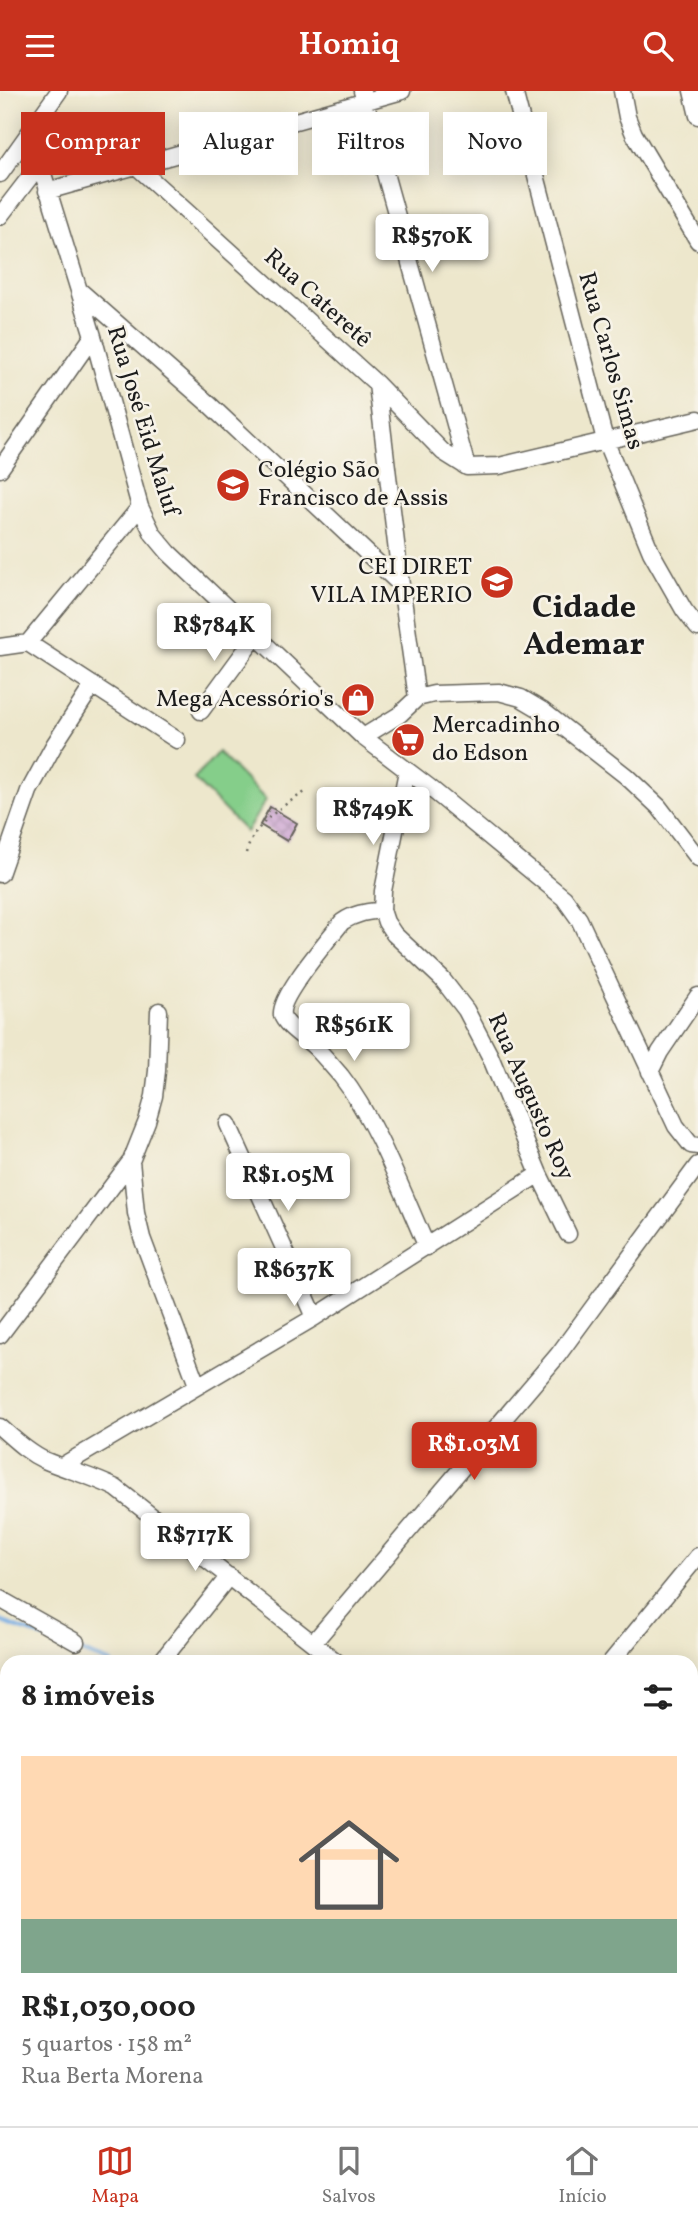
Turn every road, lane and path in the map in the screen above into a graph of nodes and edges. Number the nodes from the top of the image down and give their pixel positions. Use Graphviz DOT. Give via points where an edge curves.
graph roads {
  1 [pos="59,91"];
  2 [pos="402,91"];
  3 [pos="514,91"];
  4 [pos="622,91"];
  5 [pos="692,91"];
  6 [pos="363,96"];
  7 [pos="43,112"];
  8 [pos="698,115"];
  9 [pos="21,143"];
  10 [pos="165,156"];
  11 [pos="0,174"];
  12 [pos="32,175"];
  13 [pos="43,175"];
  14 [pos="101,175"];
  15 [pos="146,175"];
  16 [pos="47,191"];
  17 [pos="0,216"];
  18 [pos="698,241"];
  19 [pos="78,289"];
  20 [pos="93,336"];
  21 [pos="377,384"];
  22 [pos="698,419"];
  23 [pos="606,440"];
  24 [pos="467,467"];
  25 [pos="0,469"];
  26 [pos="140,507"];
  27 [pos="401,585"];
  28 [pos="698,628"];
  29 [pos="256,636"];
  30 [pos="28,643"];
  31 [pos="0,647"];
  32 [pos="93,685"];
  33 [pos="417,698"];
  34 [pos="201,711"];
  35 [pos="363,737"];
  36 [pos="177,740"];
  37 [pos="407,771"];
  38 [pos="307,792"];
  39 [pos="246,853"];
  40 [pos="698,858"];
  41 [pos="0,874"];
  42 [pos="384,916"];
  43 [pos="698,996"];
  44 [pos="159,1011"];
  45 [pos="650,1072"];
  46 [pos="228,1124"];
  47 [pos="698,1146"];
  48 [pos="131,1161"];
  49 [pos="698,1165"];
  50 [pos="539,1174"];
  51 [pos="568,1234"];
  52 [pos="426,1247"];
  53 [pos="315,1317"];
  54 [pos="0,1335"];
  55 [pos="197,1385"];
  56 [pos="0,1427"];
  57 [pos="62,1466"];
  58 [pos="698,1556"];
  59 [pos="229,1576"];
  60 [pos="0,1599"];
  61 [pos="76,1642"];
  62 [pos="313,1643"];
  63 [pos="166,1655"];
  64 [pos="328,1655"];
  65 [pos="617,1655"];
  1 -- 7 [label="street"];
  2 -- 6 [label="street"];
  3 -- 23 [label="street, Rua Carlos Simas"];
  4 -- 18 [label="street" via="634,134"];
  5 -- 8 [label="street"];
  6 -- 10 [label="street"];
  6 -- 24 [label="street"];
  9 -- 11 [label="street"];
  12 -- 17 [label="street"];
  13 -- 16 [label="street, Rua José Eid Maluf"];
  14 -- 16 [label="street"];
  15 -- 21 [label="street, Rua Cateretê"];
  16 -- 19 [label="street, Rua José Eid Maluf"];
  19 -- 20 [label="street, Rua José Eid Maluf"];
  19 -- 27 [label="street" via="211,406"];
  20 -- 25 [label="street"];
  20 -- 26 [label="street, Rua José Eid Maluf"];
  21 -- 24 [label="street, Rua Cateretê" via="443,451"];
  21 -- 27 [label="street"];
  22 -- 23 [label="street"];
  23 -- 24 [label="street" via="499,466"];
  23 -- 28 [label="street, Rua Carlos Simas" via="651,552"];
  26 -- 29 [label="street, Rua José Eid Maluf" via="169,553"];
  26 -- 30 [label="street"];
  27 -- 33 [label="street"];
  29 -- 34 [label="street"];
  29 -- 35 [label="street, Rua José Eid Maluf"];
  30 -- 31 [label="street"];
  30 -- 32 [label="street"];
  32 -- 36 [label="street"];
  32 -- 41 [label="street" via="29,791"];
  33 -- 35 [label="street"];
  33 -- 40 [label="street" via="470,691 521,698 626,776 659,807"];
  35 -- 37 [label="street, Rua José Eid Maluf"];
  37 -- 42 [label="street" via="383,891"];
  37 -- 45 [label="street, Rua José Eid Maluf" via="564,898 579,919"];
  38 -- 39 [label="path" via="264,821"];
  42 -- 50 [label="street, Rua Augusto Roy" via="408,949 442,979 466,1010"];
  42 -- 52 [label="street" via="363,912 342,922 298,979 282,1015 342,1077 362,1108"];
  43 -- 45 [label="street"];
  44 -- 48 [label="street" via="154,1096"];
  45 -- 47 [label="street, Rua José Eid Maluf" via="682,1135"];
  46 -- 53 [label="street"];
  48 -- 54 [label="street"];
  48 -- 55 [label="street" via="142,1238"];
  49 -- 62 [label="street" via="558,1355"];
  50 -- 51 [label="street, Rua Augusto Roy"];
  50 -- 52 [label="street"];
  52 -- 53 [label="street"];
  53 -- 55 [label="street"];
  55 -- 57 [label="street"];
  56 -- 57 [label="street" via="26,1449"];
  57 -- 59 [label="street" via="116,1488"];
  58 -- 65 [label="street"];
  59 -- 62 [label="street"];
  59 -- 63 [label="street"];
  60 -- 61 [label="street"];
  62 -- 64 [label="street"];
}
